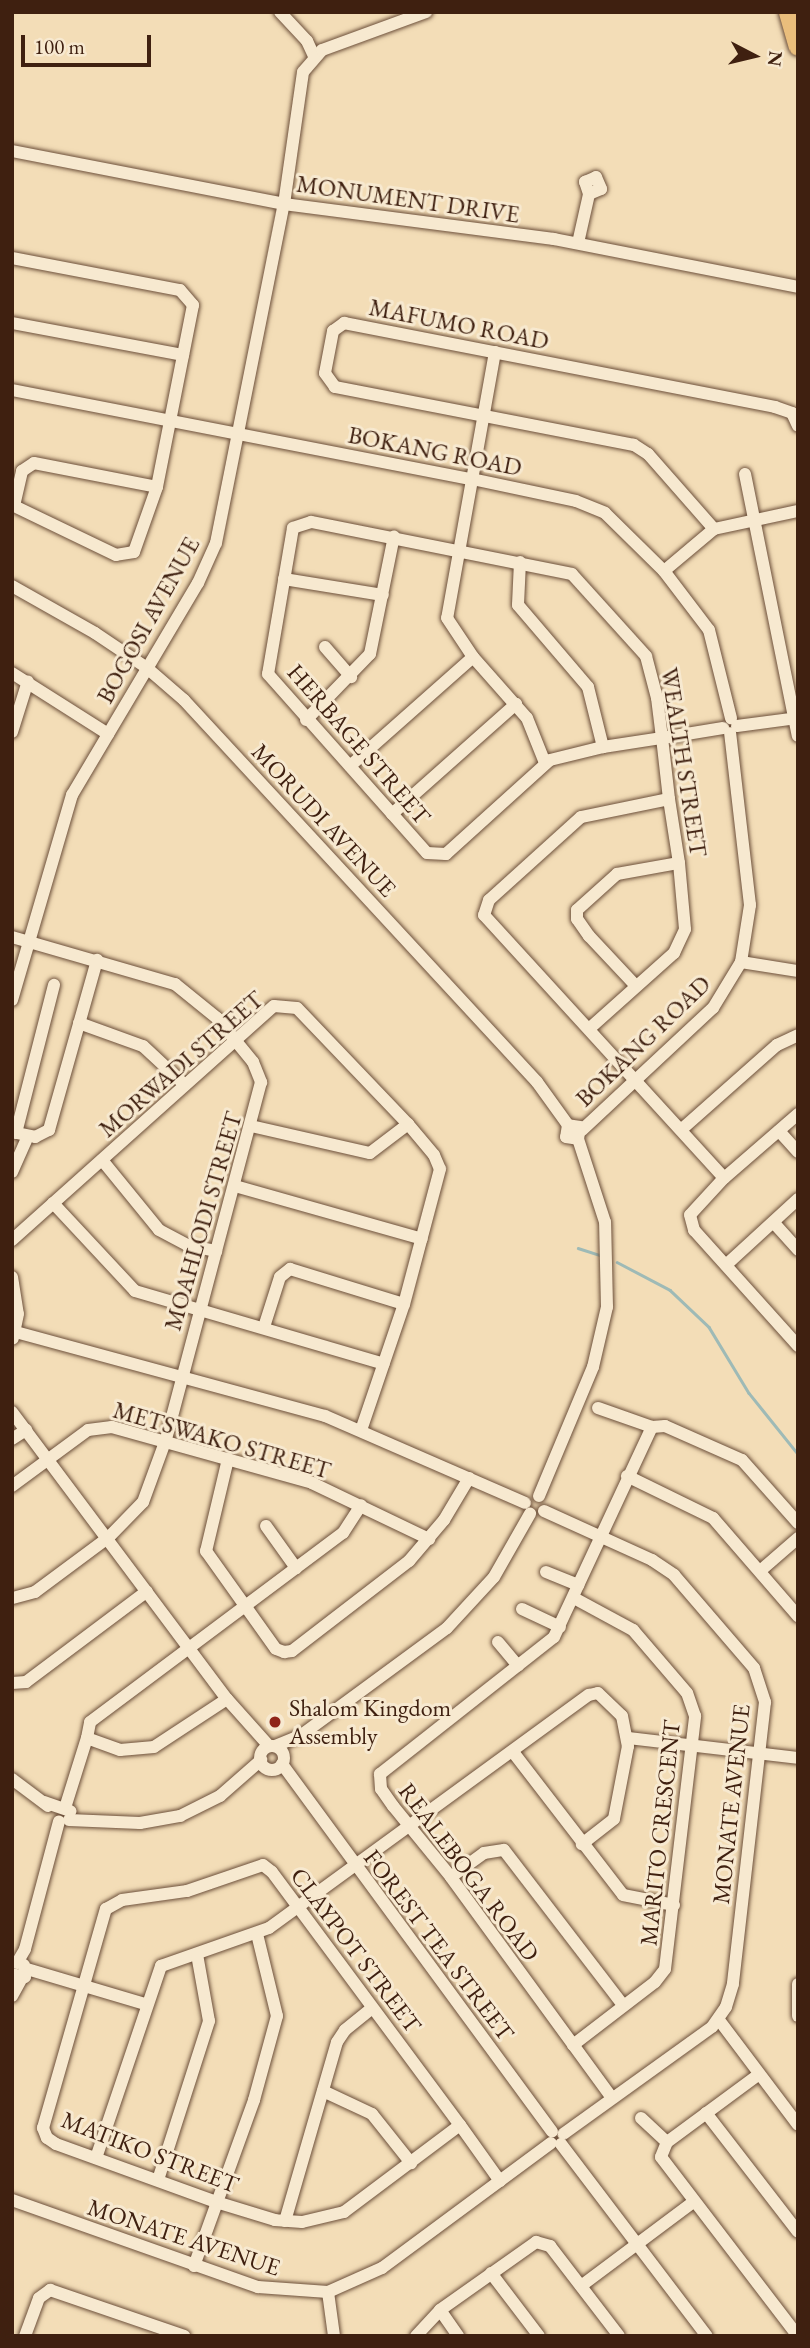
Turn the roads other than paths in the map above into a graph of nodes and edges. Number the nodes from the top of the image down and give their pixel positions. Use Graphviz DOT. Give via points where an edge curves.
graph roads {
  1 [pos="280,12"];
  2 [pos="426,12"];
  3 [pos="788,12"];
  4 [pos="798,46"];
  5 [pos="314,56"];
  6 [pos="12,151"];
  7 [pos="589,194"];
  8 [pos="284,204"];
  9 [pos="578,243"];
  10 [pos="12,258"];
  11 [pos="798,287"];
  12 [pos="12,323"];
  13 [pos="495,352"];
  14 [pos="183,355"];
  15 [pos="12,390"];
  16 [pos="484,414"];
  17 [pos="170,421"];
  18 [pos="798,426"];
  19 [pos="239,434"];
  20 [pos="745,474"];
  21 [pos="472,479"];
  22 [pos="157,487"];
  23 [pos="13,505"];
  24 [pos="798,511"];
  25 [pos="755,520"];
  26 [pos="714,529"];
  27 [pos="291,534"];
  28 [pos="394,536"];
  29 [pos="458,549"];
  30 [pos="520,562"];
  31 [pos="664,571"];
  32 [pos="284,579"];
  33 [pos="12,586"];
  34 [pos="383,595"];
  35 [pos="325,647"];
  36 [pos="472,657"];
  37 [pos="147,668"];
  38 [pos="12,673"];
  39 [pos="351,677"];
  40 [pos="28,681"];
  41 [pos="516,704"];
  42 [pos="797,718"];
  43 [pos="306,720"];
  44 [pos="730,726"];
  45 [pos="12,732"];
  46 [pos="108,734"];
  47 [pos="798,736"];
  48 [pos="662,738"];
  49 [pos="603,747"];
  50 [pos="545,763"];
  51 [pos="350,766"];
  52 [pos="669,799"];
  53 [pos="392,814"];
  54 [pos="679,863"];
  55 [pos="12,937"];
  56 [pos="29,941"];
  57 [pos="97,960"];
  58 [pos="741,962"];
  59 [pos="798,971"];
  60 [pos="54,985"];
  61 [pos="636,986"];
  62 [pos="12,1000"];
  63 [pos="79,1023"];
  64 [pos="590,1028"];
  65 [pos="798,1035"];
  66 [pos="235,1039"];
  67 [pos="638,1080"];
  68 [pos="185,1086"];
  69 [pos="798,1114"];
  70 [pos="408,1124"];
  71 [pos="251,1126"];
  72 [pos="682,1129"];
  73 [pos="779,1131"];
  74 [pos="19,1134"];
  75 [pos="580,1134"];
  76 [pos="798,1152"];
  77 [pos="102,1160"];
  78 [pos="12,1172"];
  79 [pos="724,1178"];
  80 [pos="234,1186"];
  81 [pos="798,1199"];
  82 [pos="53,1203"];
  83 [pos="774,1223"];
  84 [pos="422,1239"];
  85 [pos="12,1240"];
  86 [pos="798,1250"];
  87 [pos="216,1251"];
  88 [pos="726,1265"];
  89 [pos="12,1278"];
  90 [pos="404,1304"];
  91 [pos="199,1310"];
  92 [pos="264,1327"];
  93 [pos="14,1336"];
  94 [pos="798,1346"];
  95 [pos="384,1364"];
  96 [pos="182,1376"];
  97 [pos="598,1408"];
  98 [pos="12,1412"];
  99 [pos="652,1427"];
  100 [pos="26,1430"];
  101 [pos="361,1430"];
  102 [pos="12,1439"];
  103 [pos="165,1442"];
  104 [pos="47,1458"];
  105 [pos="228,1459"];
  106 [pos="627,1476"];
  107 [pos="469,1478"];
  108 [pos="12,1486"];
  109 [pos="539,1496"];
  110 [pos="361,1505"];
  111 [pos="528,1509"];
  112 [pos="544,1511"];
  113 [pos="798,1523"];
  114 [pos="266,1526"];
  115 [pos="600,1536"];
  116 [pos="110,1537"];
  117 [pos="798,1538"];
  118 [pos="429,1539"];
  119 [pos="296,1568"];
  120 [pos="760,1571"];
  121 [pos="546,1572"];
  122 [pos="579,1585"];
  123 [pos="147,1591"];
  124 [pos="12,1598"];
  125 [pos="573,1598"];
  126 [pos="243,1606"];
  127 [pos="522,1609"];
  128 [pos="798,1616"];
  129 [pos="560,1627"];
  130 [pos="498,1642"];
  131 [pos="189,1648"];
  132 [pos="518,1667"];
  133 [pos="19,1683"];
  134 [pos="227,1699"];
  135 [pos="86,1734"];
  136 [pos="628,1738"];
  137 [pos="690,1748"];
  138 [pos="513,1752"];
  139 [pos="759,1755"];
  140 [pos="272,1758"];
  141 [pos="798,1758"];
  142 [pos="12,1779"];
  143 [pos="64,1815"];
  144 [pos="411,1828"];
  145 [pos="582,1844"];
  146 [pos="356,1868"];
  147 [pos="451,1877"];
  148 [pos="122,1900"];
  149 [pos="674,1905"];
  150 [pos="299,1908"];
  151 [pos="257,1934"];
  152 [pos="197,1954"];
  153 [pos="18,1970"];
  154 [pos="798,1984"];
  155 [pos="84,1989"];
  156 [pos="145,2004"];
  157 [pos="622,2004"];
  158 [pos="372,2008"];
  159 [pos="798,2017"];
  160 [pos="719,2020"];
  161 [pos="573,2045"];
  162 [pos="758,2075"];
  163 [pos="323,2091"];
  164 [pos="612,2098"];
  165 [pos="706,2113"];
  166 [pos="641,2118"];
  167 [pos="460,2125"];
  168 [pos="798,2125"];
  169 [pos="557,2138"];
  170 [pos="667,2142"];
  171 [pos="96,2158"];
  172 [pos="411,2163"];
  173 [pos="158,2180"];
  174 [pos="500,2181"];
  175 [pos="12,2200"];
  176 [pos="219,2203"];
  177 [pos="692,2203"];
  178 [pos="285,2221"];
  179 [pos="798,2232"];
  180 [pos="638,2245"];
  181 [pos="194,2266"];
  182 [pos="491,2273"];
  183 [pos="581,2286"];
  184 [pos="328,2292"];
  185 [pos="440,2310"];
  186 [pos="26,2336"];
  187 [pos="184,2336"];
  188 [pos="334,2336"];
  189 [pos="415,2336"];
  190 [pos="458,2336"];
  191 [pos="539,2336"];
  192 [pos="619,2336"];
  193 [pos="707,2336"];
  194 [pos="798,2336"];
  1 -- 5 [label="street" via="307,41"];
  2 -- 5 [label="street"];
  3 -- 4 [label="highway"];
  5 -- 8 [label="street, BOGOSI AVENUE" via="299,85"];
  6 -- 8 [label="street, MONUMENT DRIVE"];
  7 -- 9 [label="street"];
  8 -- 9 [label="street, MONUMENT DRIVE"];
  8 -- 19 [label="street, BOGOSI AVENUE"];
  9 -- 11 [label="street, MONUMENT DRIVE"];
  10 -- 14 [label="street" via="186,293 193,305"];
  12 -- 14 [label="street"];
  13 -- 16 [label="street"];
  13 -- 16 [label="street, MAFUMO ROAD" via="344,323 332,331 329,343 326,377 335,387"];
  13 -- 18 [label="street, MAFUMO ROAD" via="775,407 792,413"];
  14 -- 17 [label="street"];
  15 -- 17 [label="street, BOKANG ROAD"];
  16 -- 21 [label="street"];
  16 -- 26 [label="street, MAFUMO ROAD" via="634,445 648,454"];
  17 -- 19 [label="street, BOKANG ROAD"];
  17 -- 22 [label="street"];
  19 -- 21 [label="street, BOKANG ROAD"];
  19 -- 37 [label="street, BOGOSI AVENUE" via="211,557"];
  20 -- 25 [label="street"];
  21 -- 29 [label="street"];
  21 -- 31 [label="street, BOKANG ROAD" via="605,513"];
  22 -- 23 [label="street" via="34,463 22,471"];
  22 -- 23 [label="street" via="130,555 116,555"];
  24 -- 25 [label="street"];
  25 -- 26 [label="street"];
  25 -- 42 [label="street"];
  26 -- 31 [label="street"];
  27 -- 28 [label="street, WEALTH STREET" via="295,526 307,522"];
  27 -- 32 [label="street, HERBAGE STREET"];
  28 -- 29 [label="street, WEALTH STREET"];
  28 -- 34 [label="street"];
  29 -- 30 [label="street, WEALTH STREET"];
  29 -- 36 [label="street" via="447,618"];
  30 -- 48 [label="street, WEALTH STREET" via="577,577 643,651 650,664"];
  30 -- 49 [label="street" via="519,605 588,687"];
  31 -- 44 [label="street, BOKANG ROAD" via="709,630"];
  32 -- 34 [label="street"];
  32 -- 43 [label="street, HERBAGE STREET" via="268,674"];
  33 -- 37 [label="street, MORUDI AVENUE"];
  34 -- 39 [label="street" via="370,654"];
  35 -- 39 [label="street"];
  36 -- 41 [label="street"];
  36 -- 51 [label="street"];
  37 -- 46 [label="street, BOGOSI AVENUE"];
  37 -- 75 [label="street, MORUDI AVENUE" via="203,719 537,1082 568,1125 566,1138"];
  38 -- 40 [label="street"];
  39 -- 43 [label="street"];
  40 -- 45 [label="street"];
  40 -- 46 [label="street"];
  41 -- 50 [label="street" via="527,718"];
  41 -- 53 [label="street"];
  42 -- 44 [label="street"];
  42 -- 47 [label="street"];
  43 -- 51 [label="street, HERBAGE STREET"];
  44 -- 48 [label="street"];
  44 -- 58 [label="street, BOKANG ROAD" via="750,905"];
  46 -- 56 [label="street, BOGOSI AVENUE" via="66,811"];
  48 -- 49 [label="street"];
  48 -- 52 [label="street, WEALTH STREET"];
  49 -- 50 [label="street"];
  50 -- 53 [label="street, HERBAGE STREET" via="446,854 427,853"];
  51 -- 53 [label="street, HERBAGE STREET"];
  52 -- 54 [label="street, WEALTH STREET"];
  52 -- 64 [label="street" via="584,816 489,900 484,911 487,921"];
  54 -- 61 [label="street, WEALTH STREET" via="684,935 674,953"];
  54 -- 61 [label="street" via="617,874 578,910 577,919 589,936"];
  55 -- 56 [label="street, MOAHLODI STREET"];
  56 -- 57 [label="street, MOAHLODI STREET"];
  56 -- 62 [label="street, BOGOSI AVENUE"];
  57 -- 63 [label="street"];
  57 -- 66 [label="street, MOAHLODI STREET" via="175,984 203,1004"];
  58 -- 59 [label="street"];
  58 -- 67 [label="street, BOKANG ROAD" via="713,1008"];
  60 -- 74 [label="street"];
  61 -- 64 [label="street, WEALTH STREET"];
  63 -- 68 [label="street" via="144,1046"];
  63 -- 74 [label="street" via="49,1130 41,1137"];
  64 -- 67 [label="street"];
  65 -- 72 [label="street" via="777,1045"];
  66 -- 68 [label="street, MORWADI STREET"];
  66 -- 70 [label="street, MORWADI STREET" via="274,1006 297,1008"];
  66 -- 71 [label="street, MOAHLODI STREET" via="260,1075"];
  67 -- 72 [label="street"];
  67 -- 75 [label="street, BOKANG ROAD"];
  68 -- 77 [label="street, MORWADI STREET"];
  69 -- 73 [label="street"];
  70 -- 71 [label="street" via="370,1153"];
  70 -- 84 [label="street, MORWADI STREET" via="440,1169"];
  71 -- 80 [label="street, MOAHLODI STREET"];
  72 -- 79 [label="street"];
  73 -- 76 [label="street"];
  73 -- 79 [label="street"];
  74 -- 78 [label="street"];
  75 -- 109 [label="street, MORUDI AVENUE" via="605,1222 607,1307 593,1367"];
  77 -- 82 [label="street, MORWADI STREET"];
  77 -- 87 [label="street" via="159,1230 187,1245"];
  79 -- 88 [label="street" via="690,1215 694,1230"];
  80 -- 84 [label="street"];
  80 -- 87 [label="street, MOAHLODI STREET"];
  81 -- 83 [label="street"];
  82 -- 85 [label="street, MORWADI STREET"];
  82 -- 91 [label="street" via="129,1287"];
  83 -- 86 [label="street"];
  83 -- 88 [label="street"];
  84 -- 90 [label="street, MORWADI STREET"];
  87 -- 91 [label="street, MOAHLODI STREET"];
  88 -- 94 [label="street"];
  89 -- 93 [label="street" via="18,1298"];
  90 -- 92 [label="street" via="290,1269 280,1277"];
  90 -- 95 [label="street, MORWADI STREET"];
  91 -- 92 [label="street"];
  91 -- 96 [label="street, MOAHLODI STREET"];
  92 -- 95 [label="street"];
  93 -- 96 [label="street"];
  95 -- 101 [label="street, MORWADI STREET"];
  96 -- 101 [label="street"];
  96 -- 103 [label="street, MOAHLODI STREET"];
  97 -- 99 [label="street"];
  98 -- 100 [label="street, FOREST TEA STREET"];
  99 -- 106 [label="street, REALEBOGA ROAD"];
  99 -- 113 [label="street" via="664,1426 742,1460"];
  100 -- 102 [label="street"];
  100 -- 104 [label="street, FOREST TEA STREET"];
  101 -- 107 [label="street"];
  103 -- 104 [label="street, METSWAKO STREET" via="96,1427"];
  103 -- 105 [label="street, METSWAKO STREET"];
  103 -- 116 [label="street, MOAHLODI STREET" via="143,1502"];
  104 -- 108 [label="street, METSWAKO STREET"];
  104 -- 116 [label="street, FOREST TEA STREET"];
  105 -- 110 [label="street, METSWAKO STREET" via="301,1480"];
  105 -- 126 [label="street" via="206,1551"];
  106 -- 115 [label="street, REALEBOGA ROAD"];
  106 -- 120 [label="street" via="706,1512"];
  107 -- 111 [label="street"];
  107 -- 118 [label="street"];
  109 -- 111 [label="street"];
  109 -- 112 [label="street" via="545,1502"];
  110 -- 118 [label="street, METSWAKO STREET"];
  110 -- 119 [label="street" via="342,1533"];
  111 -- 112 [label="street"];
  111 -- 140 [label="street" via="501,1566 465,1611"];
  112 -- 115 [label="street, MONATE AVENUE"];
  114 -- 119 [label="street"];
  115 -- 122 [label="street, REALEBOGA ROAD"];
  115 -- 139 [label="street, MONATE AVENUE" via="674,1575 754,1668 765,1702"];
  116 -- 123 [label="street, FOREST TEA STREET"];
  116 -- 124 [label="street, MOAHLODI STREET" via="35,1592"];
  117 -- 120 [label="street"];
  118 -- 126 [label="street" via="389,1578 292,1651 276,1649"];
  119 -- 126 [label="street"];
  120 -- 128 [label="street"];
  121 -- 122 [label="street"];
  122 -- 125 [label="street, REALEBOGA ROAD"];
  123 -- 131 [label="street, FOREST TEA STREET"];
  123 -- 133 [label="street"];
  125 -- 129 [label="street, REALEBOGA ROAD"];
  125 -- 137 [label="street, MARITO CRESCENT" via="626,1624 687,1693 695,1716"];
  126 -- 131 [label="street"];
  127 -- 129 [label="street"];
  129 -- 132 [label="street, REALEBOGA ROAD" via="548,1644"];
  130 -- 132 [label="street"];
  131 -- 134 [label="street, FOREST TEA STREET"];
  131 -- 135 [label="street"];
  132 -- 144 [label="street, REALEBOGA ROAD" via="381,1770 381,1789"];
  134 -- 135 [label="street" via="154,1747 120,1750"];
  134 -- 140 [label="street, FOREST TEA STREET"];
  135 -- 143 [label="street"];
  136 -- 137 [label="street"];
  136 -- 138 [label="street" via="619,1712 605,1695 594,1694"];
  136 -- 145 [label="street" via="615,1815"];
  137 -- 139 [label="street"];
  137 -- 149 [label="street, MARITO CRESCENT"];
  138 -- 144 [label="street"];
  138 -- 145 [label="street"];
  139 -- 141 [label="street"];
  139 -- 160 [label="street, MONATE AVENUE" via="733,1984"];
  140 -- 143 [label="street" via="220,1796 180,1816 140,1823"];
  140 -- 146 [label="street, FOREST TEA STREET"];
  142 -- 143 [label="street"];
  143 -- 153 [label="street"];
  144 -- 146 [label="street"];
  144 -- 147 [label="street, REALEBOGA ROAD"];
  145 -- 149 [label="street" via="624,1895"];
  146 -- 150 [label="street"];
  146 -- 169 [label="street, FOREST TEA STREET"];
  147 -- 157 [label="street" via="484,1853 504,1850"];
  147 -- 161 [label="street, REALEBOGA ROAD"];
  148 -- 150 [label="street, CLAYPOT STREET" via="187,1891 260,1865 272,1872"];
  148 -- 155 [label="street, MATIKO STREET" via="104,1914"];
  149 -- 157 [label="street, MARITO CRESCENT" via="665,1969"];
  150 -- 151 [label="street"];
  150 -- 158 [label="street, CLAYPOT STREET"];
  151 -- 152 [label="street"];
  151 -- 176 [label="street" via="276,2016"];
  152 -- 156 [label="street" via="161,1966"];
  152 -- 173 [label="street" via="209,2021"];
  153 -- 155 [label="street"];
  154 -- 159 [label="street"];
  155 -- 156 [label="street"];
  155 -- 171 [label="street, MATIKO STREET" via="43,2131 56,2144"];
  156 -- 171 [label="street"];
  157 -- 161 [label="street, MARITO CRESCENT"];
  158 -- 163 [label="street" via="340,2036"];
  158 -- 167 [label="street, CLAYPOT STREET"];
  160 -- 162 [label="street"];
  160 -- 164 [label="street, MONATE AVENUE"];
  161 -- 164 [label="street, REALEBOGA ROAD"];
  162 -- 165 [label="street"];
  162 -- 168 [label="street"];
  163 -- 172 [label="street" via="372,2113"];
  163 -- 178 [label="street"];
  164 -- 169 [label="street, MONATE AVENUE"];
  165 -- 170 [label="street"];
  165 -- 179 [label="street"];
  166 -- 170 [label="street"];
  167 -- 172 [label="street, MATIKO STREET"];
  167 -- 174 [label="street, CLAYPOT STREET"];
  169 -- 174 [label="street, MONATE AVENUE"];
  169 -- 180 [label="street, FOREST TEA STREET"];
  170 -- 177 [label="street" via="662,2160"];
  171 -- 173 [label="street, MATIKO STREET"];
  172 -- 178 [label="street, MATIKO STREET" via="334,2217"];
  173 -- 176 [label="street, MATIKO STREET"];
  174 -- 184 [label="street, MONATE AVENUE" via="368,2277"];
  175 -- 181 [label="street, MONATE AVENUE"];
  176 -- 178 [label="street, MATIKO STREET"];
  176 -- 181 [label="street"];
  177 -- 180 [label="street"];
  177 -- 194 [label="street"];
  180 -- 183 [label="street"];
  180 -- 193 [label="street, FOREST TEA STREET"];
  181 -- 184 [label="street, MONATE AVENUE" via="258,2287"];
  182 -- 183 [label="street" via="528,2245 541,2242 550,2246"];
  182 -- 185 [label="street"];
  182 -- 191 [label="street"];
  183 -- 192 [label="street"];
  184 -- 188 [label="street"];
  185 -- 189 [label="street"];
  185 -- 190 [label="street"];
  186 -- 187 [label="street" via="39,2298 50,2290"];
}
